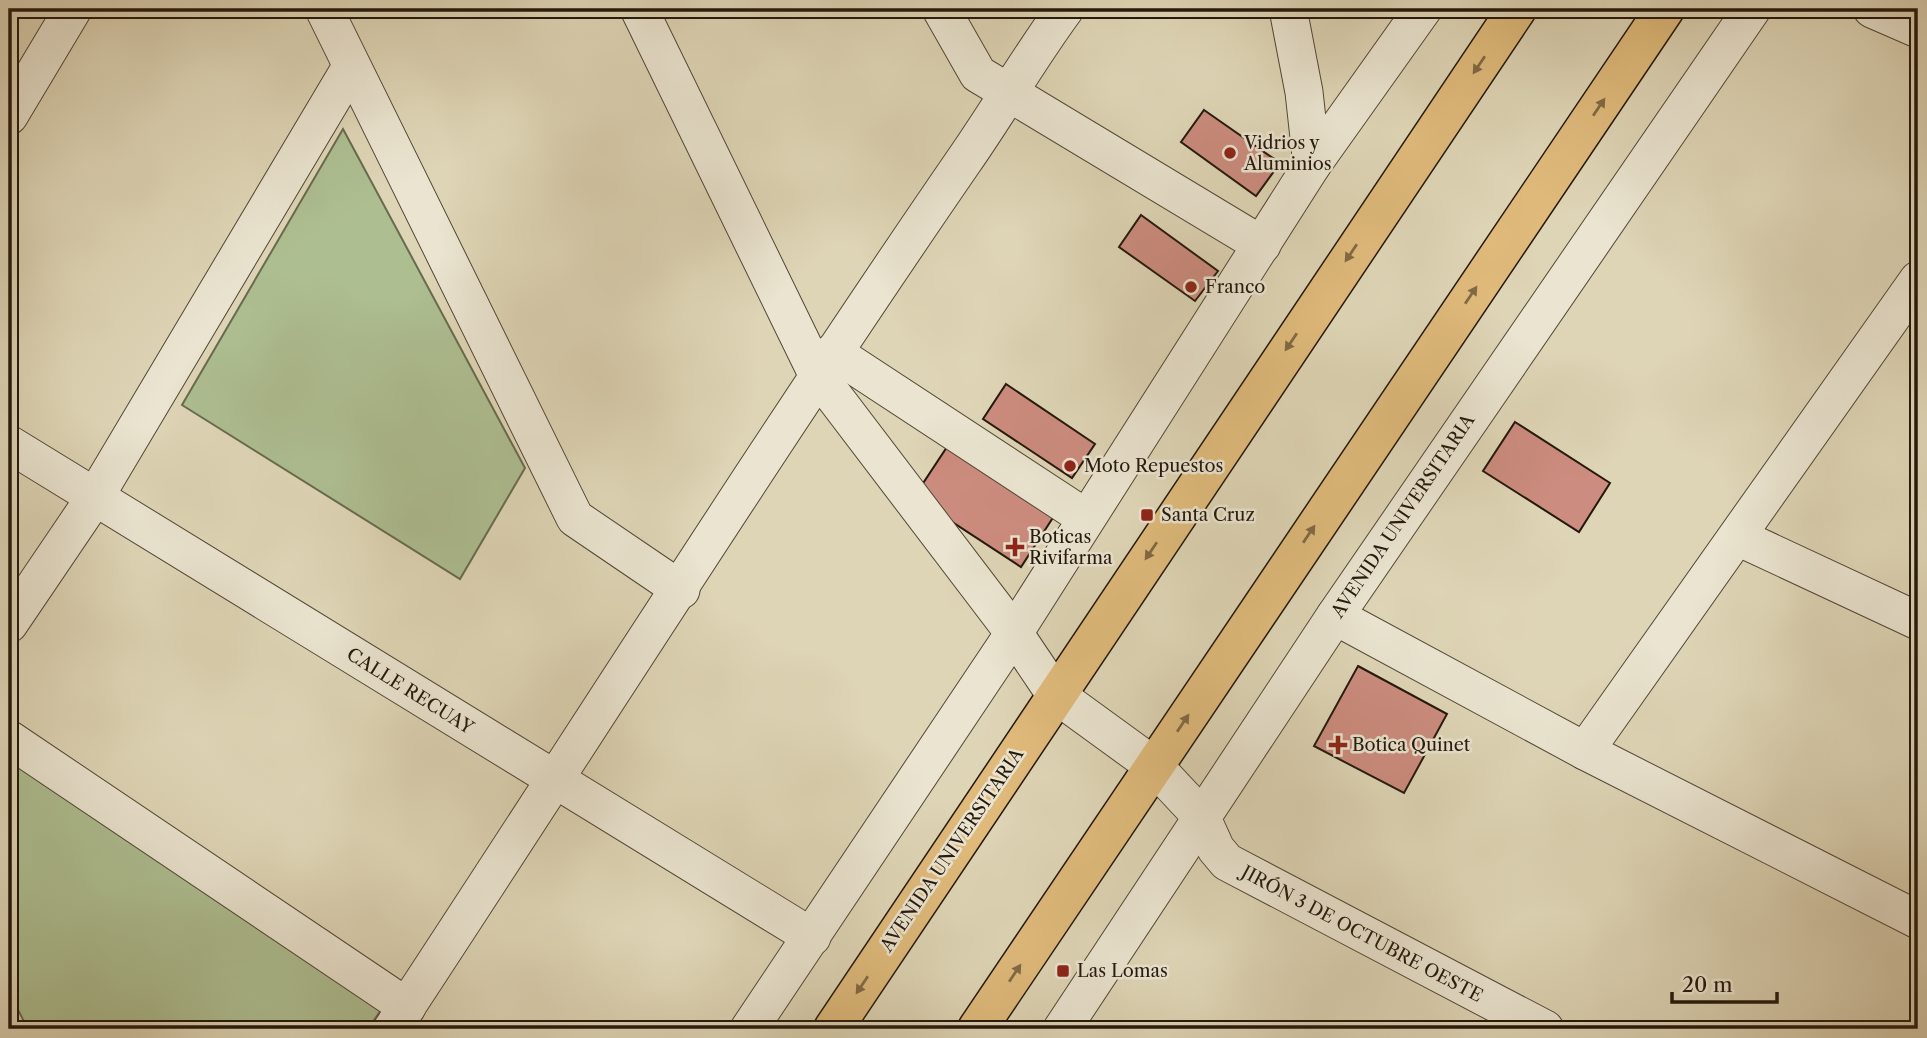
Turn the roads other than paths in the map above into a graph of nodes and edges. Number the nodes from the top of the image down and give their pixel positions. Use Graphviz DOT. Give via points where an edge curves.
graph roads {
  1 [pos="73,9"];
  2 [pos="324,9"];
  3 [pos="639,9"];
  4 [pos="941,9"];
  5 [pos="1288,9"];
  6 [pos="1423,9"];
  7 [pos="1517,9"];
  8 [pos="1665,9"];
  9 [pos="1752,9"];
  10 [pos="1872,9"];
  11 [pos="1062,11"];
  12 [pos="1918,29"];
  13 [pos="351,67"];
  14 [pos="1011,93"];
  15 [pos="9,116"];
  16 [pos="1312,165"];
  17 [pos="1262,245"];
  18 [pos="1918,280"];
  19 [pos="1907,319"];
  20 [pos="825,363"];
  21 [pos="9,444"];
  22 [pos="95,497"];
  23 [pos="1086,518"];
  24 [pos="1738,537"];
  25 [pos="681,590"];
  26 [pos="1335,616"];
  27 [pos="1918,621"];
  28 [pos="9,624"];
  29 [pos="1014,633"];
  30 [pos="1055,694"];
  31 [pos="9,739"];
  32 [pos="1585,751"];
  33 [pos="1154,766"];
  34 [pos="556,781"];
  35 [pos="1201,816"];
  36 [pos="1918,920"];
  37 [pos="812,937"];
  38 [pos="400,1018"];
  39 [pos="749,1029"];
  40 [pos="833,1029"];
  41 [pos="977,1029"];
  42 [pos="1062,1029"];
  43 [pos="1545,1029"];
  1 -- 15 [label="street"];
  2 -- 13 [label="street"];
  3 -- 20 [label="street"];
  4 -- 14 [label="street" via="978,74"];
  5 -- 16 [label="street"];
  6 -- 16 [label="street"];
  7 -- 30 [label="main road, AVENIDA UNIVERSITARIA, one-way"];
  33 -- 8 [label="main road, one-way"];
  9 -- 26 [label="street, AVENIDA UNIVERSITARIA"];
  10 -- 12 [label="street"];
  11 -- 14 [label="street"];
  13 -- 22 [label="street"];
  13 -- 25 [label="street" via="575,518"];
  14 -- 17 [label="street"];
  14 -- 20 [label="street"];
  16 -- 17 [label="street"];
  17 -- 23 [label="street"];
  18 -- 19 [label="street"];
  19 -- 24 [label="street"];
  20 -- 23 [label="street"];
  20 -- 25 [label="street"];
  20 -- 29 [label="street"];
  21 -- 22 [label="street, CALLE RECUAY"];
  22 -- 28 [label="street"];
  22 -- 34 [label="street, CALLE RECUAY"];
  23 -- 29 [label="street"];
  24 -- 27 [label="street"];
  24 -- 32 [label="street"];
  25 -- 34 [label="street"];
  26 -- 32 [label="street"];
  26 -- 35 [label="street, AVENIDA UNIVERSITARIA"];
  29 -- 30 [label="street"];
  29 -- 37 [label="street"];
  30 -- 33 [label="street, JIRÓN 3 DE OCTUBRE OESTE"];
  30 -- 40 [label="main road, AVENIDA UNIVERSITARIA, one-way"];
  31 -- 38 [label="street"];
  32 -- 36 [label="street"];
  33 -- 35 [label="street, JIRÓN 3 DE OCTUBRE OESTE"];
  41 -- 33 [label="main road, one-way"];
  34 -- 37 [label="street, CALLE RECUAY"];
  34 -- 38 [label="street"];
  35 -- 42 [label="street, AVENIDA UNIVERSITARIA"];
  35 -- 43 [label="street, JIRÓN 3 DE OCTUBRE OESTE" via="1227,862"];
  37 -- 39 [label="street"];
}
